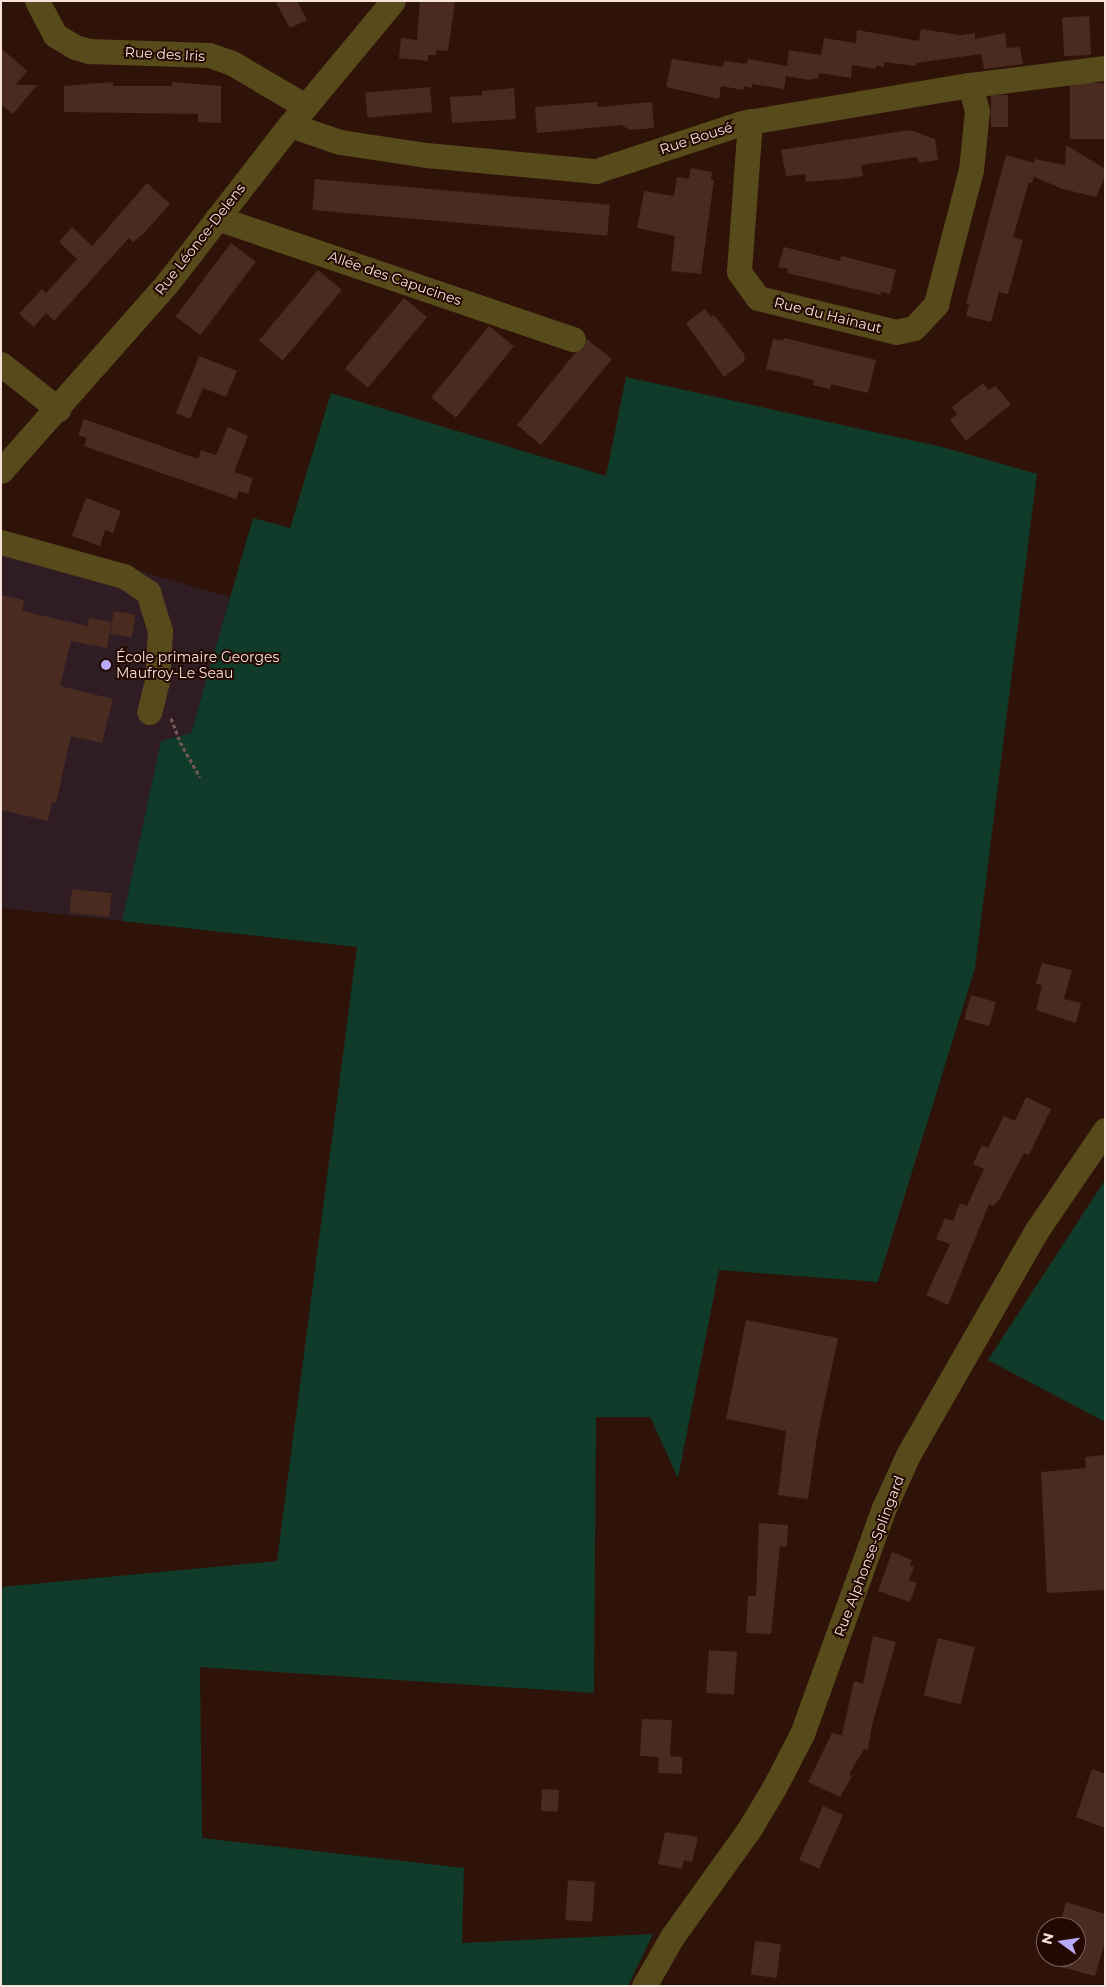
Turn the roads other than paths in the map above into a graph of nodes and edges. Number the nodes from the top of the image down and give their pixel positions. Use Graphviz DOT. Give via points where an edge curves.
graph roads {
  1 [pos="38,1"];
  2 [pos="393,1"];
  3 [pos="1105,68"];
  4 [pos="970,85"];
  5 [pos="305,106"];
  6 [pos="750,121"];
  7 [pos="290,125"];
  8 [pos="217,218"];
  9 [pos="573,339"];
  10 [pos="1,364"];
  11 [pos="58,409"];
  12 [pos="1,471"];
  13 [pos="1,542"];
  14 [pos="149,712"];
  15 [pos="1105,1130"];
  16 [pos="644,1986"];
  1 -- 5 [label="street, Rue des Iris" via="55,35 75,47 89,51 209,55 232,63"];
  2 -- 5 [label="street, Rue Léonce-Delens"];
  3 -- 4 [label="street, Rue Bousé"];
  4 -- 6 [label="street, Rue Bousé"];
  4 -- 6 [label="street, Rue du Hainaut" via="977,111 971,170 936,304 914,328 896,332 758,298 739,272"];
  5 -- 7 [label="street, Rue Léonce-Delens"];
  6 -- 7 [label="street, Rue Bousé" via="596,171 426,155 340,142"];
  7 -- 8 [label="street, Rue Léonce-Delens"];
  8 -- 9 [label="street, Allée des Capucines"];
  8 -- 11 [label="street, Rue Léonce-Delens"];
  10 -- 11 [label="street"];
  11 -- 12 [label="street, Rue Léonce-Delens"];
  13 -- 14 [label="street" via="124,576 148,592 160,631 157,681"];
  15 -- 16 [label="street, Rue Alphonse-Splingard" via="1038,1230 908,1455 884,1508 802,1734 775,1786 750,1828 672,1937"];
}
